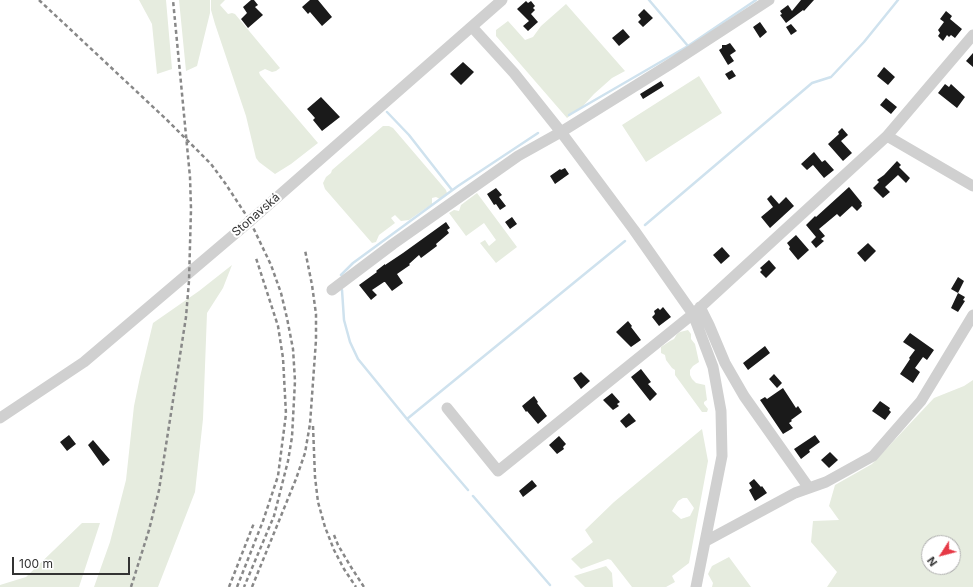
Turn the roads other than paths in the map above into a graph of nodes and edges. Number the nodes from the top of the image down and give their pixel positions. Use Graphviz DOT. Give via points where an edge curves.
graph roads {
  1 [pos="502,0"];
  2 [pos="769,0"];
  3 [pos="472,27"];
  4 [pos="973,36"];
  5 [pos="562,132"];
  6 [pos="888,136"];
  7 [pos="973,186"];
  8 [pos="332,290"];
  9 [pos="697,311"];
  10 [pos="973,315"];
  11 [pos="447,408"];
  12 [pos="0,418"];
  13 [pos="809,488"];
  14 [pos="706,541"];
  15 [pos="696,587"];
  1 -- 3 [label="street, Stonavská"];
  2 -- 5 [label="street"];
  3 -- 5 [label="street"];
  3 -- 12 [label="street, Stonavská" via="84,362"];
  4 -- 6 [label="street"];
  5 -- 8 [label="street" via="518,156"];
  5 -- 9 [label="street"];
  6 -- 7 [label="street"];
  6 -- 9 [label="street"];
  9 -- 11 [label="street" via="498,471"];
  9 -- 13 [label="street" via="710,325 725,363 744,396"];
  9 -- 14 [label="street" via="713,368 721,411 722,456"];
  10 -- 13 [label="street" via="921,402 873,456 826,482"];
  13 -- 14 [label="street"];
  14 -- 15 [label="street"];
}
